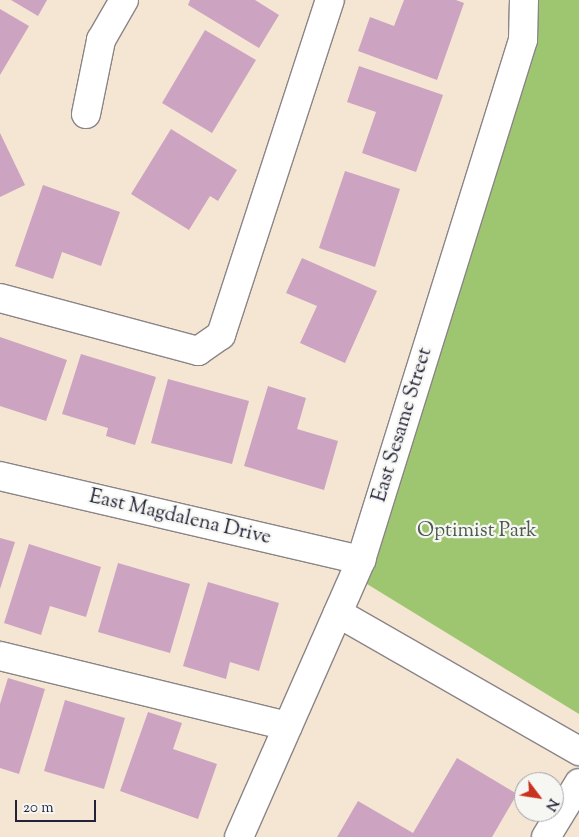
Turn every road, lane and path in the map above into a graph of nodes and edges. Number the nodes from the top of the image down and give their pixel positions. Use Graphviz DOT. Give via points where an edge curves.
graph roads {
  1 [pos="124,0"];
  2 [pos="330,0"];
  3 [pos="524,0"];
  4 [pos="86,114"];
  5 [pos="0,298"];
  6 [pos="0,476"];
  7 [pos="361,560"];
  8 [pos="338,613"];
  9 [pos="0,656"];
  10 [pos="288,726"];
  11 [pos="579,751"];
  12 [pos="579,783"];
  13 [pos="239,837"];
  14 [pos="546,837"];
  1 -- 4 [label="street" via="101,40"];
  2 -- 5 [label="street" via="221,335 198,351"];
  3 -- 7 [label="street, East Sesame Street" via="523,40"];
  6 -- 7 [label="street, East Magdalena Drive"];
  7 -- 8 [label="street, East Sesame Street"];
  8 -- 10 [label="street, East Sesame Street"];
  8 -- 11 [label="street"];
  9 -- 10 [label="street"];
  10 -- 13 [label="street, East Sesame Street"];
  12 -- 14 [label="street"];
}
